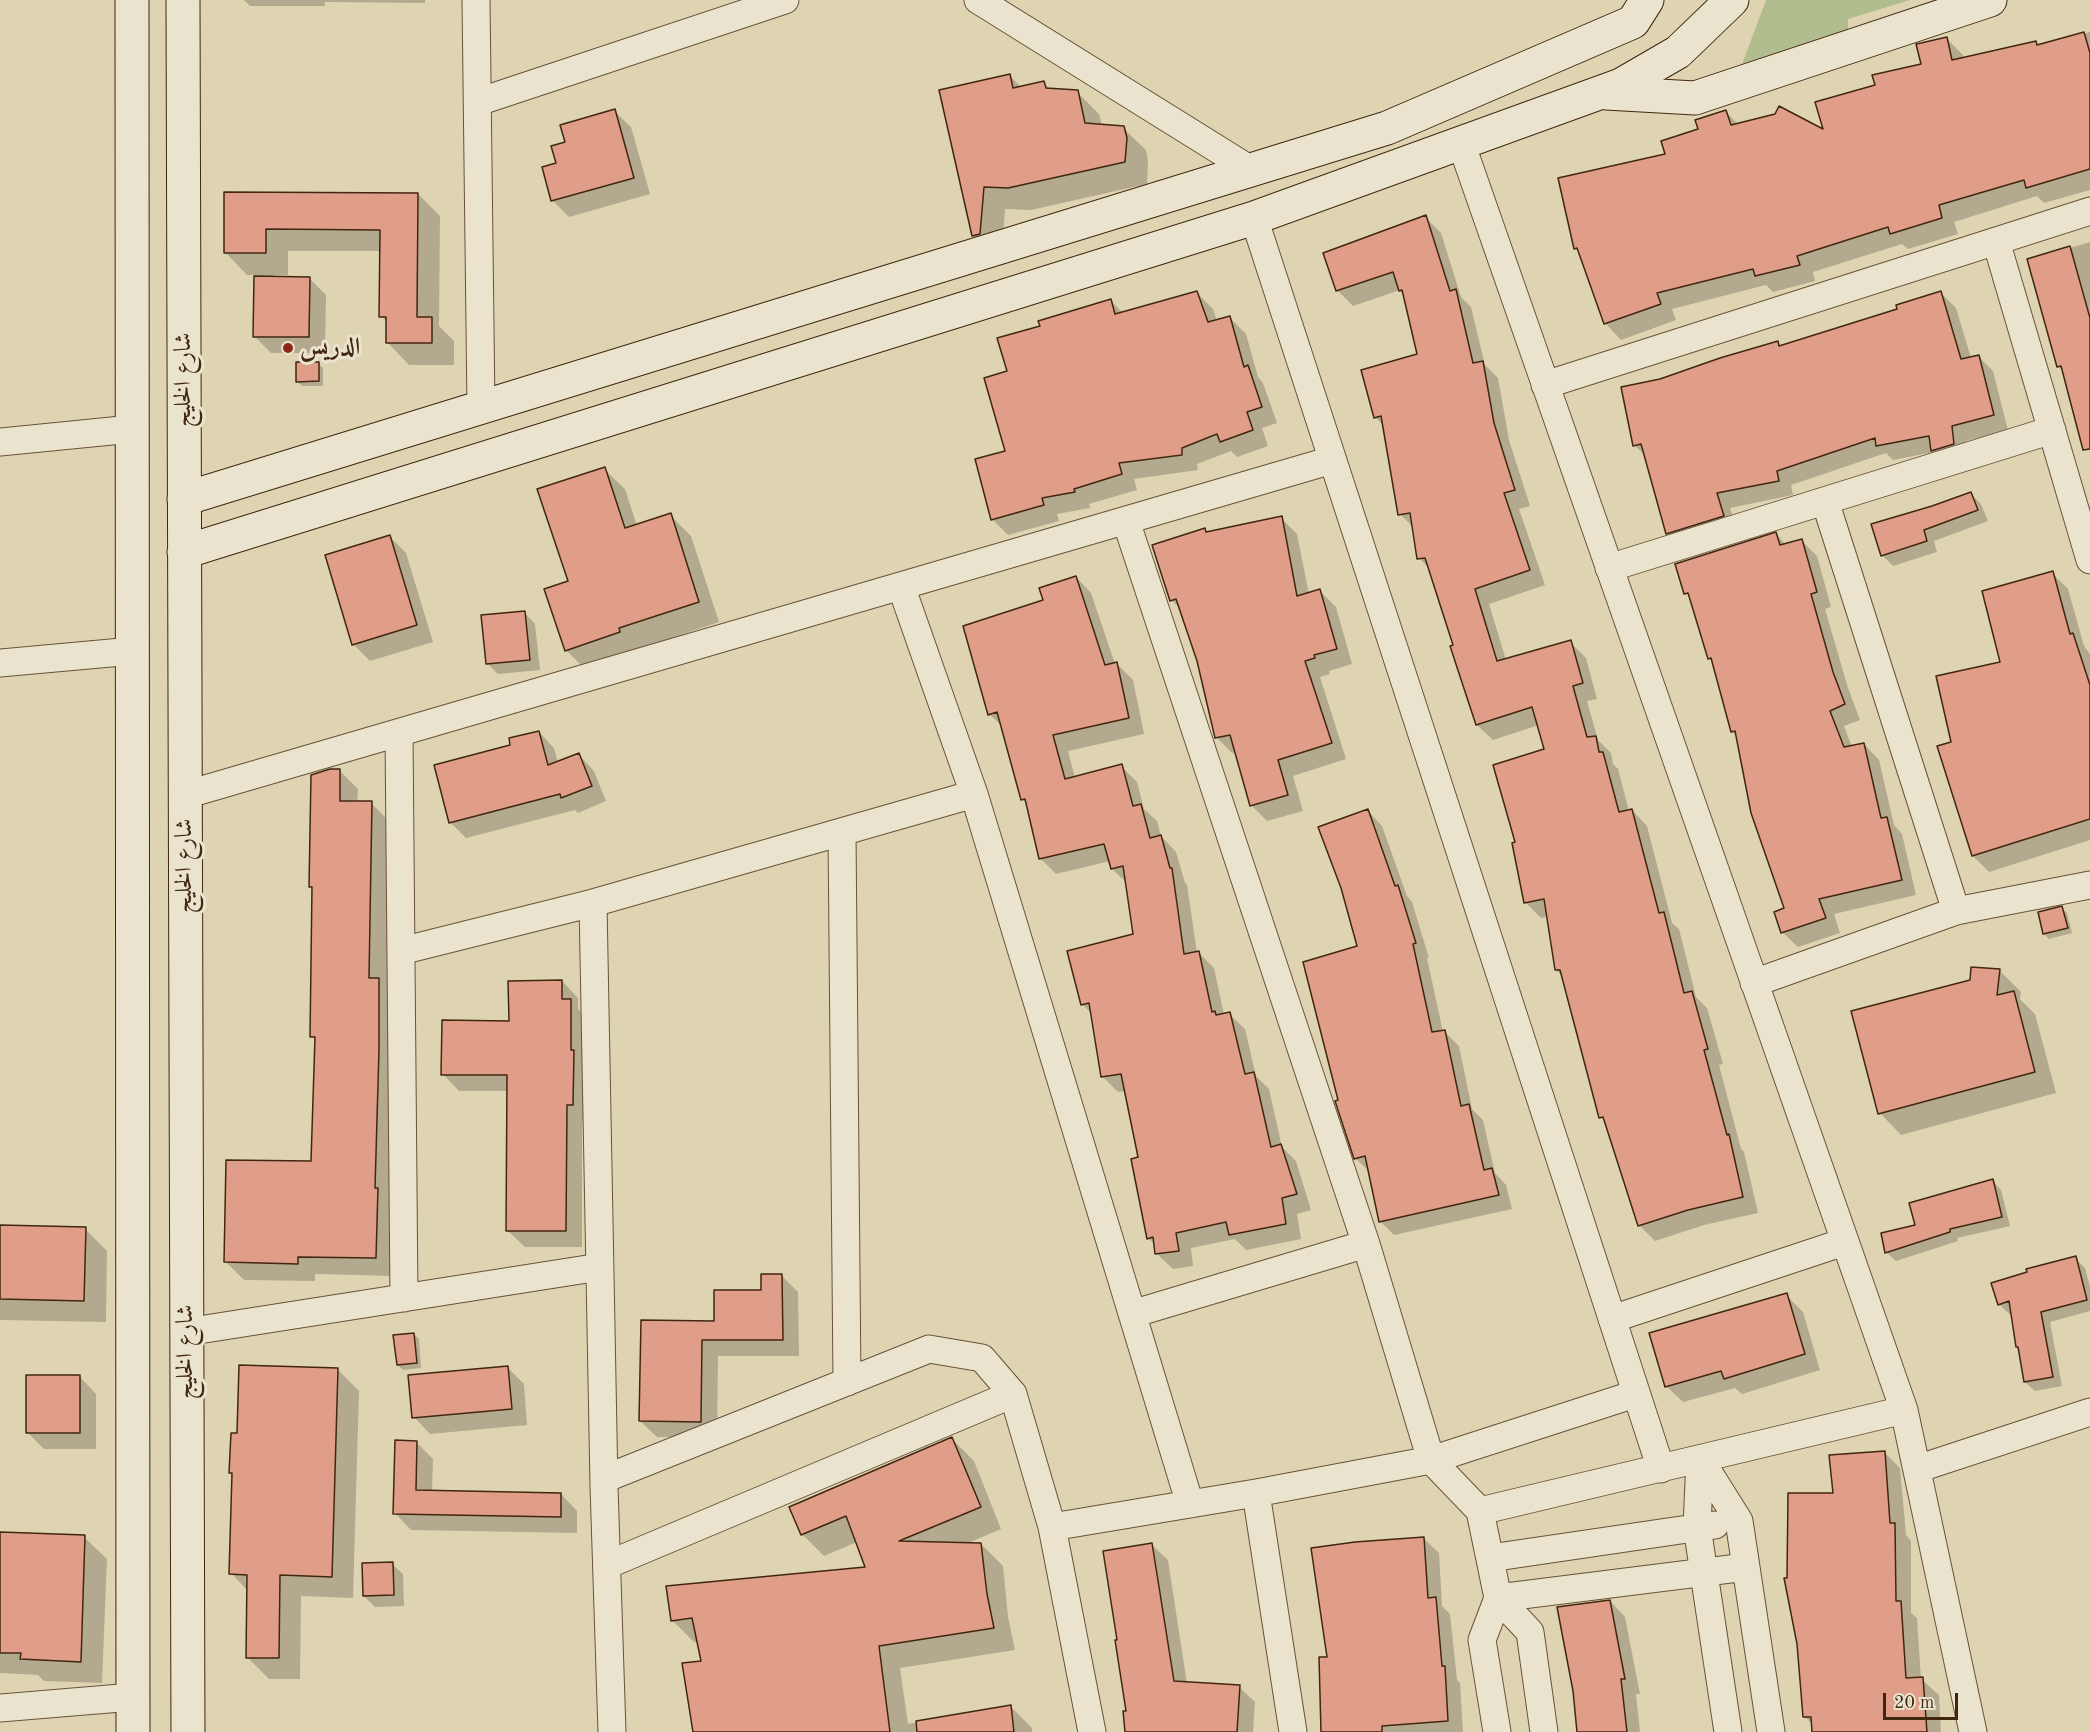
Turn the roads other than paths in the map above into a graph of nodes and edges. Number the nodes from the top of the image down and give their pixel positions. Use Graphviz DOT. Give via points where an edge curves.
graph roads {
  1 [pos="132,0"];
  2 [pos="183,0"];
  3 [pos="477,0"];
  4 [pos="785,0"];
  5 [pos="978,0"];
  6 [pos="1647,0"];
  7 [pos="1732,0"];
  8 [pos="1990,0"];
  9 [pos="1602,93"];
  10 [pos="478,102"];
  11 [pos="1461,143"];
  12 [pos="1251,170"];
  13 [pos="2090,210"];
  14 [pos="1254,218"];
  15 [pos="1996,241"];
  16 [pos="1545,385"];
  17 [pos="481,408"];
  18 [pos="132,429"];
  19 [pos="2052,430"];
  20 [pos="0,441"];
  21 [pos="1332,460"];
  22 [pos="184,499"];
  23 [pos="1825,501"];
  24 [pos="1126,520"];
  25 [pos="184,552"];
  26 [pos="2090,560"];
  27 [pos="1609,568"];
  28 [pos="901,586"];
  29 [pos="133,651"];
  30 [pos="0,663"];
  31 [pos="399,733"];
  32 [pos="974,794"];
  33 [pos="185,795"];
  34 [pos="842,832"];
  35 [pos="2090,885"];
  36 [pos="593,903"];
  37 [pos="1956,911"];
  38 [pos="401,951"];
  39 [pos="1754,983"];
  40 [pos="1845,1242"];
  41 [pos="1366,1244"];
  42 [pos="600,1267"];
  43 [pos="404,1298"];
  44 [pos="1132,1314"];
  45 [pos="1612,1319"];
  46 [pos="186,1332"];
  47 [pos="847,1382"];
  48 [pos="1012,1394"];
  49 [pos="1635,1394"];
  50 [pos="1904,1410"];
  51 [pos="2090,1412"];
  52 [pos="1700,1459"];
  53 [pos="1431,1460"];
  54 [pos="1660,1469"];
  55 [pos="1917,1469"];
  56 [pos="604,1479"];
  57 [pos="1256,1493"];
  58 [pos="1190,1504"];
  59 [pos="1480,1511"];
  60 [pos="1739,1521"];
  61 [pos="1052,1527"];
  62 [pos="1697,1527"];
  63 [pos="1490,1558"];
  64 [pos="607,1565"];
  65 [pos="1746,1567"];
  66 [pos="1704,1571"];
  67 [pos="1498,1598"];
  68 [pos="133,1697"];
  69 [pos="0,1708"];
  70 [pos="133,1732"];
  71 [pos="188,1732"];
  72 [pos="612,1732"];
  73 [pos="1092,1732"];
  74 [pos="1293,1732"];
  75 [pos="1497,1732"];
  76 [pos="1544,1732"];
  77 [pos="1728,1732"];
  78 [pos="1771,1732"];
  79 [pos="1973,1732"];
  1 -- 18 [label="street"];
  2 -- 22 [label="street, شارع الخليج"];
  3 -- 10 [label="street"];
  4 -- 10 [label="street"];
  5 -- 12 [label="street"];
  6 -- 12 [label="street" via="1634,22 1387,128"];
  7 -- 9 [label="street" via="1678,52"];
  8 -- 9 [label="street" via="1695,98"];
  9 -- 11 [label="street"];
  10 -- 17 [label="street"];
  11 -- 14 [label="street"];
  11 -- 16 [label="street"];
  12 -- 17 [label="street"];
  13 -- 15 [label="street"];
  14 -- 21 [label="street"];
  14 -- 25 [label="street"];
  15 -- 16 [label="street"];
  15 -- 19 [label="street"];
  16 -- 27 [label="street"];
  17 -- 22 [label="street"];
  18 -- 20 [label="street"];
  18 -- 29 [label="street"];
  19 -- 23 [label="street"];
  19 -- 26 [label="street"];
  21 -- 24 [label="street"];
  21 -- 45 [label="street"];
  22 -- 25 [label="street, شارع الخليج"];
  23 -- 27 [label="street"];
  23 -- 37 [label="street"];
  24 -- 28 [label="street"];
  24 -- 41 [label="street"];
  25 -- 33 [label="street, شارع الخليج"];
  27 -- 39 [label="street"];
  28 -- 31 [label="street"];
  28 -- 32 [label="street"];
  29 -- 30 [label="street"];
  29 -- 68 [label="street"];
  31 -- 33 [label="street"];
  31 -- 38 [label="street"];
  32 -- 34 [label="street"];
  32 -- 44 [label="street"];
  33 -- 46 [label="street, شارع الخليج"];
  34 -- 36 [label="street"];
  34 -- 47 [label="street"];
  35 -- 37 [label="street"];
  36 -- 38 [label="street"];
  36 -- 42 [label="street"];
  37 -- 39 [label="street"];
  38 -- 43 [label="street"];
  39 -- 40 [label="street"];
  40 -- 45 [label="street"];
  40 -- 50 [label="street"];
  41 -- 44 [label="street"];
  41 -- 53 [label="street"];
  42 -- 43 [label="street"];
  42 -- 56 [label="street"];
  43 -- 46 [label="street"];
  44 -- 58 [label="street"];
  45 -- 49 [label="street"];
  46 -- 71 [label="street, شارع الخليج"];
  47 -- 48 [label="street" via="929,1349 982,1358"];
  47 -- 56 [label="street"];
  48 -- 61 [label="street"];
  48 -- 64 [label="street"];
  49 -- 53 [label="street"];
  49 -- 54 [label="street"];
  50 -- 52 [label="street"];
  50 -- 55 [label="street"];
  51 -- 55 [label="street"];
  52 -- 54 [label="street"];
  52 -- 60 [label="street"];
  52 -- 62 [label="street"];
  53 -- 57 [label="street"];
  53 -- 59 [label="street"];
  54 -- 59 [label="street"];
  55 -- 79 [label="street"];
  56 -- 64 [label="street"];
  57 -- 58 [label="street"];
  57 -- 74 [label="street"];
  58 -- 61 [label="street"];
  59 -- 63 [label="street"];
  60 -- 62 [label="street"];
  60 -- 65 [label="street"];
  61 -- 73 [label="street"];
  62 -- 63 [label="street"];
  62 -- 66 [label="street"];
  63 -- 67 [label="street"];
  64 -- 72 [label="street"];
  65 -- 66 [label="street"];
  65 -- 78 [label="street"];
  66 -- 67 [label="street"];
  66 -- 77 [label="street"];
  67 -- 75 [label="street" via="1482,1640"];
  67 -- 76 [label="street" via="1530,1632"];
  68 -- 69 [label="street"];
  68 -- 70 [label="street"];
}
